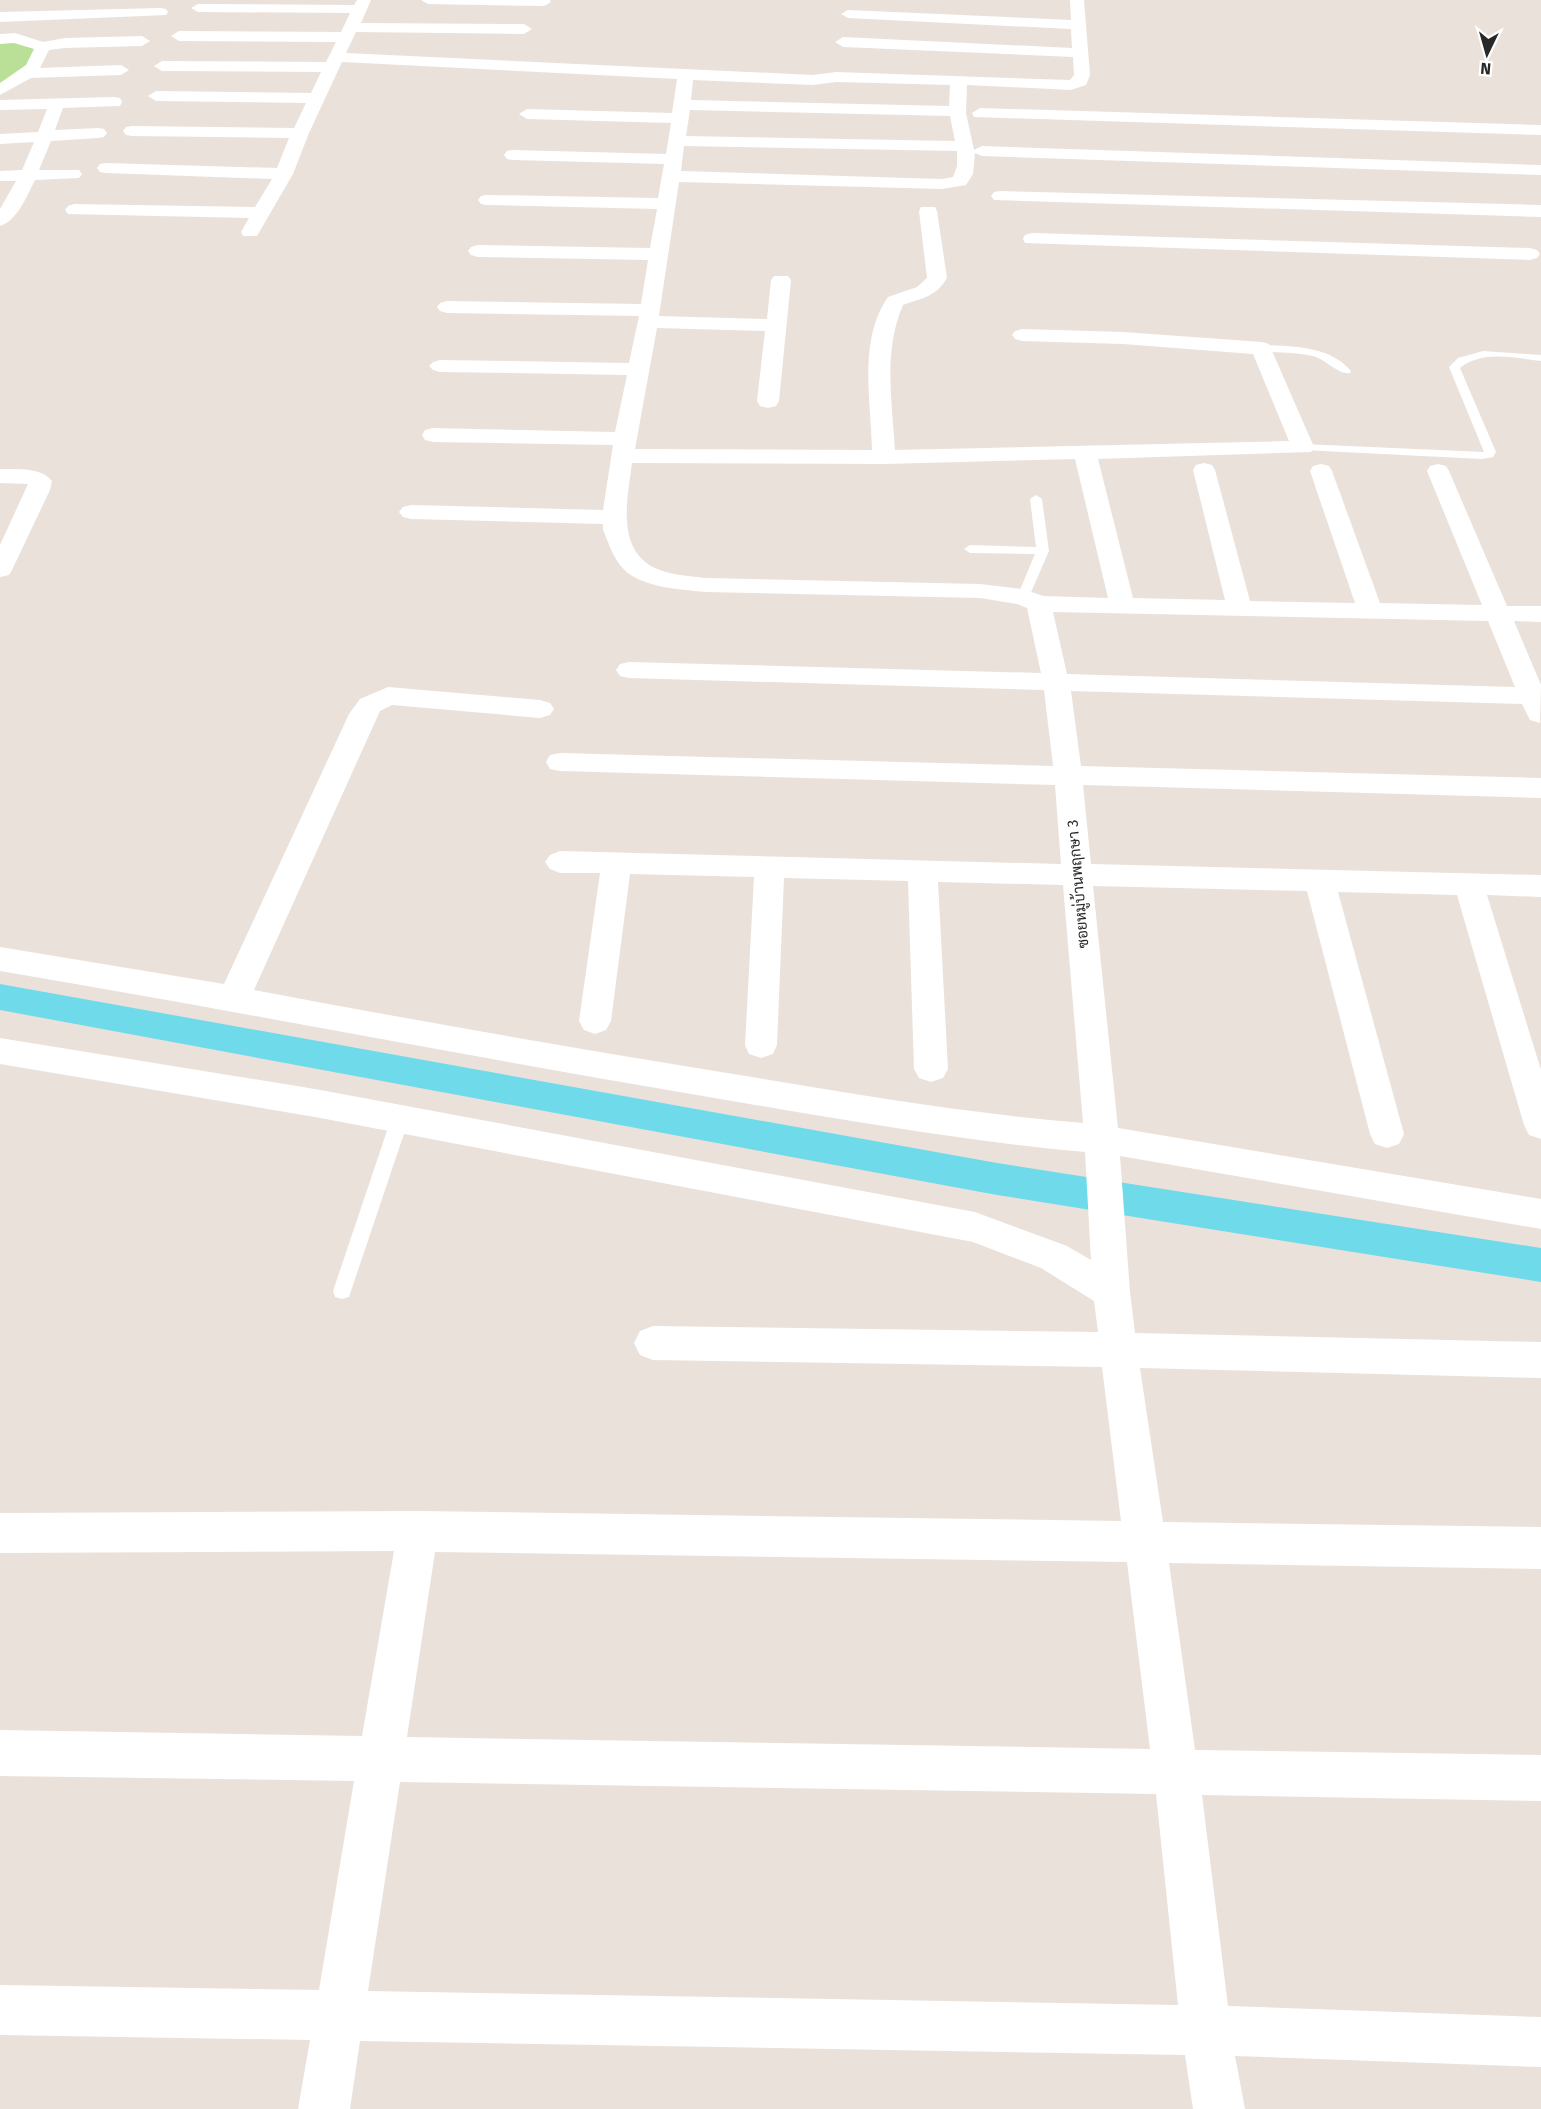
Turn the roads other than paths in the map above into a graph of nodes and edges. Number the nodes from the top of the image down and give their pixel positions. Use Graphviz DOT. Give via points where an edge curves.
graph roads {
  1 [pos="428,0"];
  2 [pos="1077,0"];
  3 [pos="544,2"];
  4 [pos="70,5"];
  5 [pos="362,5"];
  6 [pos="850,7"];
  7 [pos="198,8"];
  8 [pos="161,12"];
  9 [pos="0,16"];
  10 [pos="1080,25"];
  11 [pos="524,29"];
  12 [pos="348,32"];
  13 [pos="179,36"];
  14 [pos="0,39"];
  15 [pos="142,41"];
  16 [pos="35,44"];
  17 [pos="1080,53"];
  18 [pos="839,59"];
  19 [pos="333,62"];
  20 [pos="162,66"];
  21 [pos="121,70"];
  22 [pos="29,73"];
  23 [pos="685,75"];
  24 [pos="959,80"];
  25 [pos="0,90"];
  26 [pos="156,96"];
  27 [pos="318,98"];
  28 [pos="114,102"];
  29 [pos="57,103"];
  30 [pos="0,105"];
  31 [pos="958,111"];
  32 [pos="681,112"];
  33 [pos="980,113"];
  34 [pos="527,114"];
  35 [pos="1232,121"];
  36 [pos="1539,123"];
  37 [pos="132,131"];
  38 [pos="98,133"];
  39 [pos="300,133"];
  40 [pos="45,137"];
  41 [pos="0,139"];
  42 [pos="973,149"];
  43 [pos="513,155"];
  44 [pos="674,159"];
  45 [pos="1248,160"];
  46 [pos="106,168"];
  47 [pos="1541,170"];
  48 [pos="73,174"];
  49 [pos="284,174"];
  50 [pos="27,175"];
  51 [pos="0,176"];
  52 [pos="1000,196"];
  53 [pos="487,200"];
  54 [pos="1265,202"];
  55 [pos="667,204"];
  56 [pos="74,210"];
  57 [pos="928,211"];
  58 [pos="1541,211"];
  59 [pos="260,213"];
  60 [pos="0,220"];
  61 [pos="250,232"];
  62 [pos="1032,239"];
  63 [pos="1286,247"];
  64 [pos="478,251"];
  65 [pos="659,254"];
  66 [pos="1530,254"];
  67 [pos="781,280"];
  68 [pos="447,306"];
  69 [pos="649,316"];
  70 [pos="776,325"];
  71 [pos="1022,335"];
  72 [pos="1262,348"];
  73 [pos="1541,358"];
  74 [pos="440,366"];
  75 [pos="639,369"];
  76 [pos="1346,371"];
  77 [pos="768,401"];
  78 [pos="433,435"];
  79 [pos="1303,447"];
  80 [pos="625,448"];
  81 [pos="1085,452"];
  82 [pos="884,457"];
  83 [pos="1204,470"];
  84 [pos="1321,471"];
  85 [pos="1438,471"];
  86 [pos="0,476"];
  87 [pos="1036,499"];
  88 [pos="411,512"];
  89 [pos="614,517"];
  90 [pos="970,549"];
  91 [pos="1043,551"];
  92 [pos="0,570"];
  93 [pos="1031,601"];
  94 [pos="1122,604"];
  95 [pos="1239,607"];
  96 [pos="1370,610"];
  97 [pos="1498,612"];
  98 [pos="1541,614"];
  99 [pos="629,670"];
  100 [pos="1056,682"];
  101 [pos="1538,703"];
  102 [pos="540,709"];
  103 [pos="560,762"];
  104 [pos="1068,775"];
  105 [pos="1541,788"];
  106 [pos="560,862"];
  107 [pos="616,864"];
  108 [pos="770,868"];
  109 [pos="923,872"];
  110 [pos="1078,876"];
  111 [pos="1320,882"];
  112 [pos="1469,886"];
  113 [pos="1541,886"];
  114 [pos="0,959"];
  115 [pos="234,998"];
  116 [pos="595,1021"];
  117 [pos="761,1045"];
  118 [pos="0,1050"];
  119 [pos="931,1069"];
  120 [pos="400,1119"];
  121 [pos="1541,1125"];
  122 [pos="1387,1134"];
  123 [pos="1102,1152"];
  124 [pos="1541,1214"];
  125 [pos="342,1291"];
  126 [pos="1111,1292"];
  127 [pos="653,1343"];
  128 [pos="1119,1350"];
  129 [pos="1541,1360"];
  130 [pos="418,1531"];
  131 [pos="0,1533"];
  132 [pos="1144,1541"];
  133 [pos="1541,1548"];
  134 [pos="0,1753"];
  135 [pos="381,1759"];
  136 [pos="1176,1772"];
  137 [pos="1541,1778"];
  138 [pos="0,2010"];
  139 [pos="339,2016"];
  140 [pos="1206,2030"];
  141 [pos="1541,2042"];
  142 [pos="324,2109"];
  143 [pos="1219,2109"];
  1 -- 3 [label="street"];
  2 -- 10 [label="street"];
  4 -- 8 [label="street"];
  4 -- 9 [label="street"];
  4 -- 16 [label="street"];
  5 -- 7 [label="street"];
  5 -- 12 [label="street"];
  6 -- 10 [label="street"];
  6 -- 18 [label="street"];
  10 -- 17 [label="street"];
  11 -- 12 [label="street"];
  12 -- 13 [label="street"];
  12 -- 19 [label="street"];
  14 -- 16 [label="street" via="15,38"];
  15 -- 16 [label="street"];
  16 -- 22 [label="street" via="39,62"];
  17 -- 18 [label="street"];
  17 -- 24 [label="street" via="1082,75 1080,82 1071,85"];
  18 -- 23 [label="street" via="813,80"];
  18 -- 24 [label="street"];
  19 -- 20 [label="street"];
  19 -- 23 [label="street"];
  19 -- 27 [label="street"];
  21 -- 22 [label="street"];
  22 -- 25 [label="street"];
  23 -- 32 [label="street"];
  24 -- 31 [label="street"];
  26 -- 27 [label="street"];
  27 -- 39 [label="street"];
  28 -- 29 [label="street"];
  29 -- 30 [label="street"];
  29 -- 40 [label="street"];
  31 -- 32 [label="street"];
  31 -- 42 [label="street"];
  32 -- 34 [label="street"];
  32 -- 44 [label="street"];
  33 -- 35 [label="street"];
  35 -- 36 [label="street"];
  35 -- 45 [label="street"];
  37 -- 39 [label="street"];
  38 -- 40 [label="street"];
  39 -- 49 [label="street"];
  40 -- 41 [label="street"];
  40 -- 50 [label="street"];
  42 -- 44 [label="street"];
  42 -- 44 [label="street" via="960,181 942,184"];
  42 -- 45 [label="street"];
  43 -- 44 [label="street"];
  44 -- 55 [label="street"];
  45 -- 47 [label="street"];
  45 -- 54 [label="street"];
  46 -- 49 [label="street"];
  48 -- 50 [label="street"];
  49 -- 59 [label="street"];
  50 -- 51 [label="street"];
  50 -- 60 [label="street" via="6,216"];
  52 -- 54 [label="street"];
  53 -- 55 [label="street"];
  54 -- 58 [label="street"];
  54 -- 63 [label="street"];
  55 -- 65 [label="street"];
  56 -- 59 [label="street"];
  57 -- 82 [label="street" via="937,278 932,288 895,301 880,340"];
  59 -- 61 [label="street"];
  62 -- 63 [label="street"];
  63 -- 66 [label="street"];
  64 -- 65 [label="street"];
  65 -- 69 [label="street"];
  67 -- 70 [label="street"];
  68 -- 69 [label="street"];
  69 -- 70 [label="street"];
  69 -- 75 [label="street"];
  70 -- 77 [label="street"];
  71 -- 72 [label="street"];
  72 -- 76 [label="lane" via="1326,356"];
  72 -- 79 [label="street"];
  73 -- 79 [label="lane" via="1475,356 1454,367 1489,455"];
  74 -- 75 [label="street"];
  75 -- 80 [label="street"];
  78 -- 80 [label="street"];
  79 -- 81 [label="street"];
  80 -- 82 [label="street"];
  80 -- 89 [label="street"];
  81 -- 82 [label="street"];
  81 -- 94 [label="street"];
  83 -- 95 [label="street"];
  84 -- 96 [label="street"];
  85 -- 97 [label="street"];
  86 -- 92 [label="street" via="25,476 40,481"];
  87 -- 91 [label="lane"];
  88 -- 89 [label="street"];
  89 -- 93 [label="street" via="615,530 630,562 646,573 672,581 980,591"];
  90 -- 91 [label="lane"];
  91 -- 93 [label="lane"];
  93 -- 94 [label="street"];
  93 -- 100 [label="street, ซอยหมู่บ้านพฤกษา 3"];
  94 -- 95 [label="street"];
  95 -- 96 [label="street"];
  96 -- 97 [label="street"];
  97 -- 98 [label="street"];
  97 -- 101 [label="street"];
  99 -- 100 [label="street"];
  100 -- 101 [label="street"];
  100 -- 104 [label="street, ซอยหมู่บ้านพฤกษา 3"];
  102 -- 115 [label="street" via="398,696 388,696 370,705"];
  103 -- 104 [label="street"];
  104 -- 105 [label="street"];
  104 -- 110 [label="street, ซอยหมู่บ้านพฤกษา 3"];
  106 -- 107 [label="street"];
  107 -- 108 [label="street"];
  107 -- 116 [label="street"];
  108 -- 109 [label="street"];
  108 -- 117 [label="street"];
  109 -- 110 [label="street"];
  109 -- 119 [label="street"];
  110 -- 111 [label="street"];
  110 -- 123 [label="street, ซอยหมู่บ้านพฤกษา 3"];
  111 -- 112 [label="street"];
  111 -- 122 [label="street"];
  112 -- 113 [label="street"];
  112 -- 121 [label="street"];
  114 -- 115 [label="street"];
  115 -- 123 [label="street" via="438,1038 818,1102 1032,1133"];
  118 -- 120 [label="street"];
  120 -- 125 [label="lane"];
  120 -- 126 [label="street" via="975,1227 1054,1257"];
  123 -- 124 [label="street"];
  123 -- 126 [label="street, ซอยหมู่บ้านพฤกษา 3"];
  126 -- 128 [label="street, ซอยหมู่บ้านพฤกษา 3"];
  127 -- 128 [label="street"];
  128 -- 129 [label="street"];
  128 -- 132 [label="street, ซอยหมู่บ้านพฤกษา 3"];
  130 -- 131 [label="street"];
  130 -- 132 [label="street"];
  130 -- 135 [label="street"];
  132 -- 133 [label="street"];
  132 -- 136 [label="street, ซอยหมู่บ้านพฤกษา 3"];
  134 -- 135 [label="street"];
  135 -- 136 [label="street"];
  135 -- 139 [label="street"];
  136 -- 137 [label="street"];
  136 -- 140 [label="street, ซอยหมู่บ้านพฤกษา 3"];
  138 -- 139 [label="street"];
  139 -- 140 [label="street"];
  139 -- 142 [label="street"];
  140 -- 141 [label="street"];
  140 -- 143 [label="street, ซอยหมู่บ้านพฤกษา 3"];
}
